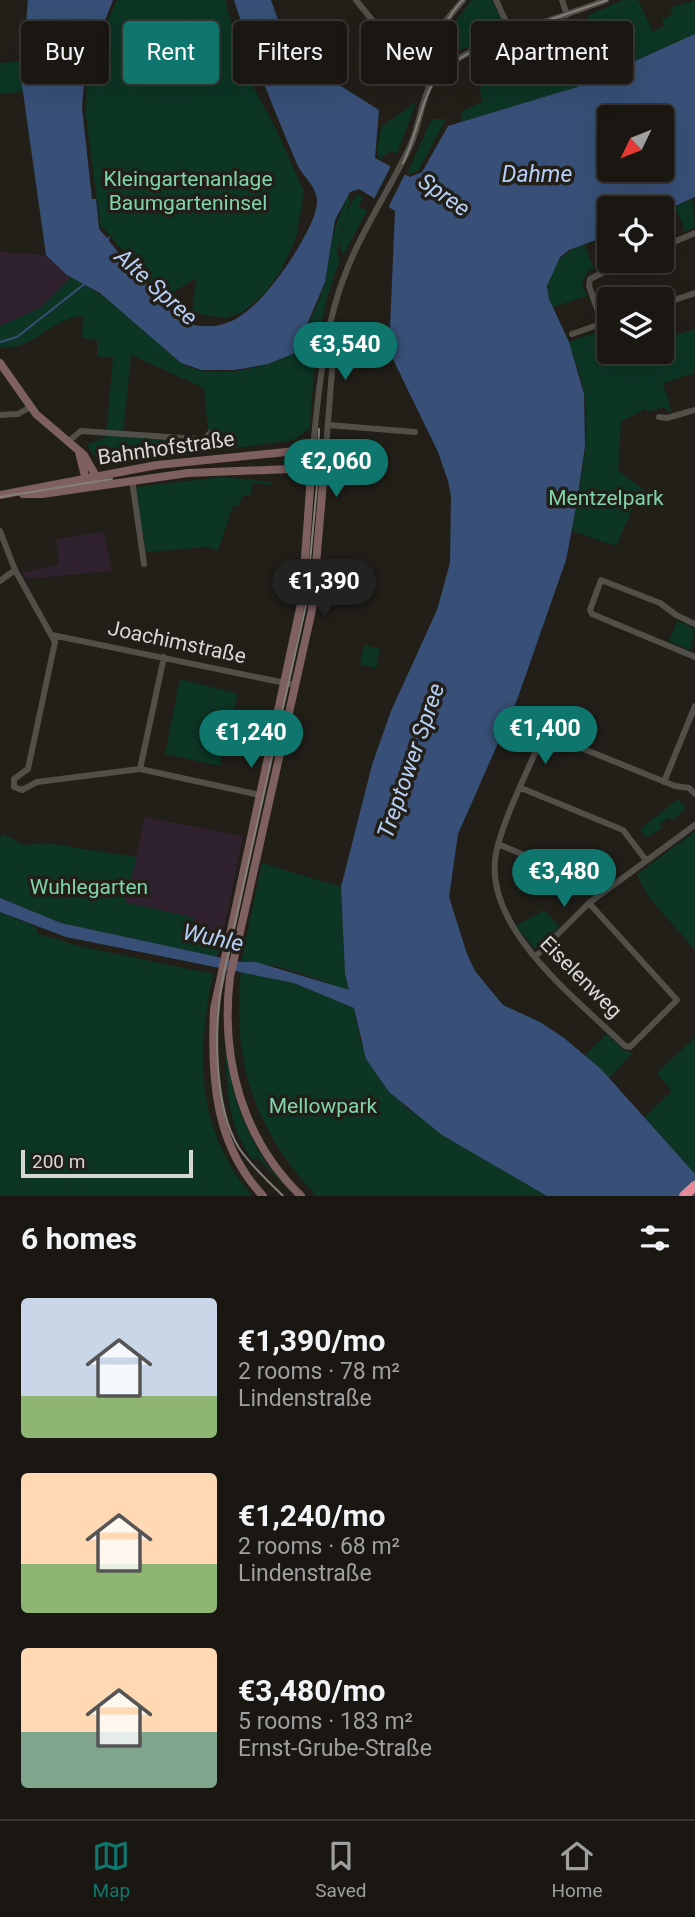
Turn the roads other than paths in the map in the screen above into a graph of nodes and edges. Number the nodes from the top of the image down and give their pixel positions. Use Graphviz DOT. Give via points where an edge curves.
graph roads {
  1 [pos="356,0"];
  2 [pos="463,0"];
  3 [pos="496,0"];
  4 [pos="562,0"];
  5 [pos="606,0"];
  6 [pos="567,15"];
  7 [pos="445,21"];
  8 [pos="506,21"];
  9 [pos="550,21"];
  10 [pos="471,54"];
  11 [pos="459,60"];
  12 [pos="431,84"];
  13 [pos="430,87"];
  14 [pos="695,233"];
  15 [pos="674,242"];
  16 [pos="603,273"];
  17 [pos="695,293"];
  18 [pos="674,300"];
  19 [pos="597,303"];
  20 [pos="597,325"];
  21 [pos="331,330"];
  22 [pos="572,334"];
  23 [pos="0,363"];
  24 [pos="30,407"];
  25 [pos="695,410"];
  26 [pos="0,415"];
  27 [pos="659,416"];
  28 [pos="328,425"];
  29 [pos="415,432"];
  30 [pos="210,433"];
  31 [pos="69,441"];
  32 [pos="77,448"];
  33 [pos="313,448"];
  34 [pos="326,448"];
  35 [pos="324,467"];
  36 [pos="312,468"];
  37 [pos="97,480"];
  38 [pos="132,480"];
  39 [pos="86,482"];
  40 [pos="0,495"];
  41 [pos="0,531"];
  42 [pos="144,564"];
  43 [pos="15,570"];
  44 [pos="0,582"];
  45 [pos="695,624"];
  46 [pos="52,635"];
  47 [pos="164,657"];
  48 [pos="695,657"];
  49 [pos="284,682"];
  50 [pos="295,685"];
  51 [pos="695,705"];
  52 [pos="692,722"];
  53 [pos="28,769"];
  54 [pos="140,769"];
  55 [pos="37,782"];
  56 [pos="664,782"];
  57 [pos="521,788"];
  58 [pos="260,794"];
  59 [pos="695,794"];
  60 [pos="695,825"];
  61 [pos="498,845"];
  62 [pos="646,860"];
  63 [pos="548,865"];
  64 [pos="589,904"];
  65 [pos="536,957"];
  66 [pos="695,1186"];
  67 [pos="263,1196"];
  68 [pos="301,1196"];
  69 [pos="684,1196"];
  1 -- 13 [label="street"];
  2 -- 7 [label="street"];
  3 -- 8 [label="street"];
  4 -- 6 [label="street"];
  5 -- 6 [label="street"];
  6 -- 9 [label="street"];
  10 -- 11 [label="street"];
  12 -- 13 [label="street"];
  13 -- 21 [label="street" via="414,138 346,270"];
  14 -- 15 [label="street"];
  16 -- 19 [label="street" via="590,279"];
  17 -- 18 [label="street"];
  20 -- 22 [label="street"];
  21 -- 28 [label="street"];
  21 -- 33 [label="street" via="323,357"];
  23 -- 24 [label="main road"];
  24 -- 26 [label="street" via="18,414"];
  24 -- 31 [label="main road"];
  25 -- 27 [label="street"];
  28 -- 29 [label="street"];
  28 -- 34 [label="street"];
  30 -- 31 [label="street" via="198,439 81,431"];
  31 -- 32 [label="main road"];
  32 -- 37 [label="main road"];
  32 -- 39 [label="main road"];
  33 -- 34 [label="main road, Bahnhofstraße"];
  33 -- 36 [label="main road"];
  33 -- 37 [label="main road, Bahnhofstraße" via="236,455"];
  34 -- 35 [label="main road"];
  35 -- 36 [label="main road, Bahnhofstraße"];
  35 -- 50 [label="main road" via="315,586"];
  36 -- 38 [label="main road, Bahnhofstraße"];
  36 -- 49 [label="main road" via="302,599"];
  37 -- 38 [label="main road, Bahnhofstraße"];
  37 -- 39 [label="main road, Bahnhofstraße"];
  38 -- 42 [label="street"];
  39 -- 40 [label="main road, Bahnhofstraße" via="41,494"];
  41 -- 43 [label="street"];
  43 -- 44 [label="street"];
  43 -- 46 [label="street"];
  45 -- 48 [label="street" via="662,604 601,580 590,610"];
  46 -- 47 [label="street, Joachimstraße"];
  46 -- 53 [label="street" via="55,642"];
  47 -- 49 [label="street, Joachimstraße"];
  47 -- 54 [label="street"];
  49 -- 50 [label="street, Joachimstraße"];
  49 -- 58 [label="main road"];
  50 -- 68 [label="main road" via="233,965 227,1026 241,1100 265,1154"];
  51 -- 52 [label="street"];
  52 -- 56 [label="street"];
  53 -- 55 [label="street"];
  53 -- 55 [label="street" via="14,779 14,787 22,790"];
  54 -- 55 [label="street"];
  54 -- 58 [label="street"];
  56 -- 57 [label="street" via="544,733"];
  56 -- 59 [label="street"];
  57 -- 61 [label="street"];
  57 -- 62 [label="street" via="623,830"];
  58 -- 67 [label="main road" via="222,962 214,1009 212,1071 216,1100 237,1159"];
  60 -- 62 [label="street"];
  61 -- 63 [label="street"];
  61 -- 65 [label="street, Eiselenweg" via="495,864 511,927"];
  62 -- 64 [label="street"];
  64 -- 65 [label="street"];
  64 -- 65 [label="street, Eiselenweg" via="677,1000 630,1047"];
  66 -- 69 [label="highway"];
}
